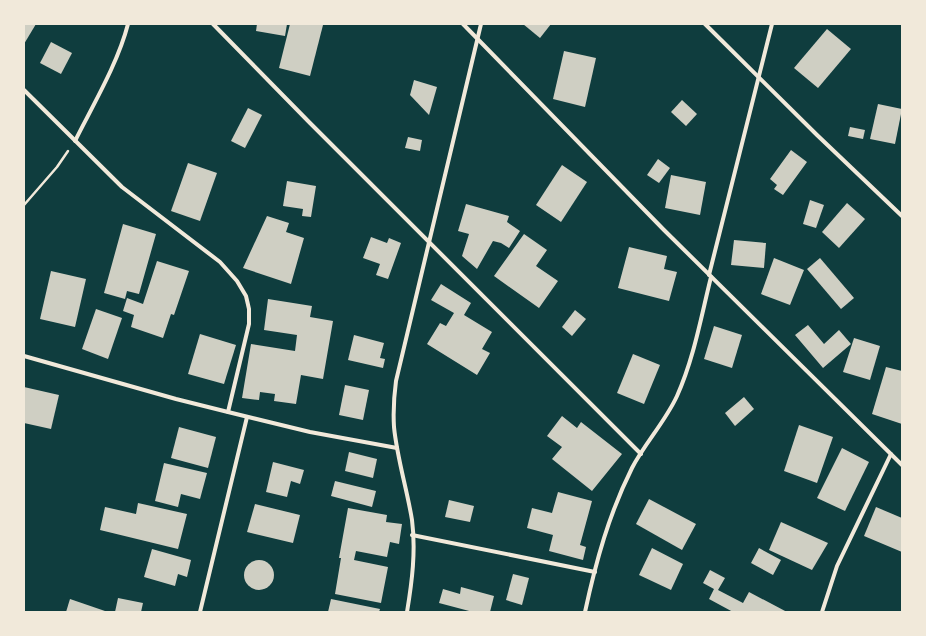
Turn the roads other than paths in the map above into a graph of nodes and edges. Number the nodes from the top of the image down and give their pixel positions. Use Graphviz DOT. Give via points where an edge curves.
graph roads {
  1 [pos="128,24"];
  2 [pos="213,24"];
  3 [pos="463,24"];
  4 [pos="481,24"];
  5 [pos="706,24"];
  6 [pos="772,24"];
  7 [pos="477,38"];
  8 [pos="759,77"];
  9 [pos="24,90"];
  10 [pos="75,141"];
  11 [pos="902,216"];
  12 [pos="430,242"];
  13 [pos="710,276"];
  14 [pos="24,356"];
  15 [pos="228,412"];
  16 [pos="246,416"];
  17 [pos="398,448"];
  18 [pos="641,454"];
  19 [pos="891,454"];
  20 [pos="902,465"];
  21 [pos="412,535"];
  22 [pos="595,572"];
  23 [pos="200,612"];
  24 [pos="407,612"];
  25 [pos="586,612"];
  26 [pos="822,612"];
  1 -- 10 [label="street" via="103,85"];
  2 -- 12 [label="street"];
  3 -- 7 [label="street"];
  4 -- 7 [label="street"];
  5 -- 8 [label="street"];
  6 -- 8 [label="street"];
  7 -- 12 [label="street"];
  7 -- 13 [label="street"];
  8 -- 11 [label="street"];
  8 -- 13 [label="street"];
  9 -- 10 [label="street"];
  10 -- 15 [label="street" via="122,187 220,262 246,296 249,324"];
  12 -- 17 [label="street" via="396,381 393,406"];
  12 -- 18 [label="street"];
  13 -- 18 [label="street" via="689,364 680,389 668,413"];
  13 -- 19 [label="street"];
  14 -- 15 [label="street"];
  15 -- 16 [label="street"];
  16 -- 17 [label="street" via="310,432"];
  16 -- 23 [label="street"];
  17 -- 21 [label="street" via="412,522"];
  18 -- 22 [label="street" via="620,493"];
  19 -- 20 [label="street"];
  19 -- 26 [label="street" via="837,566"];
  21 -- 22 [label="street"];
  21 -- 24 [label="street" via="414,553"];
  22 -- 25 [label="street"];
}
